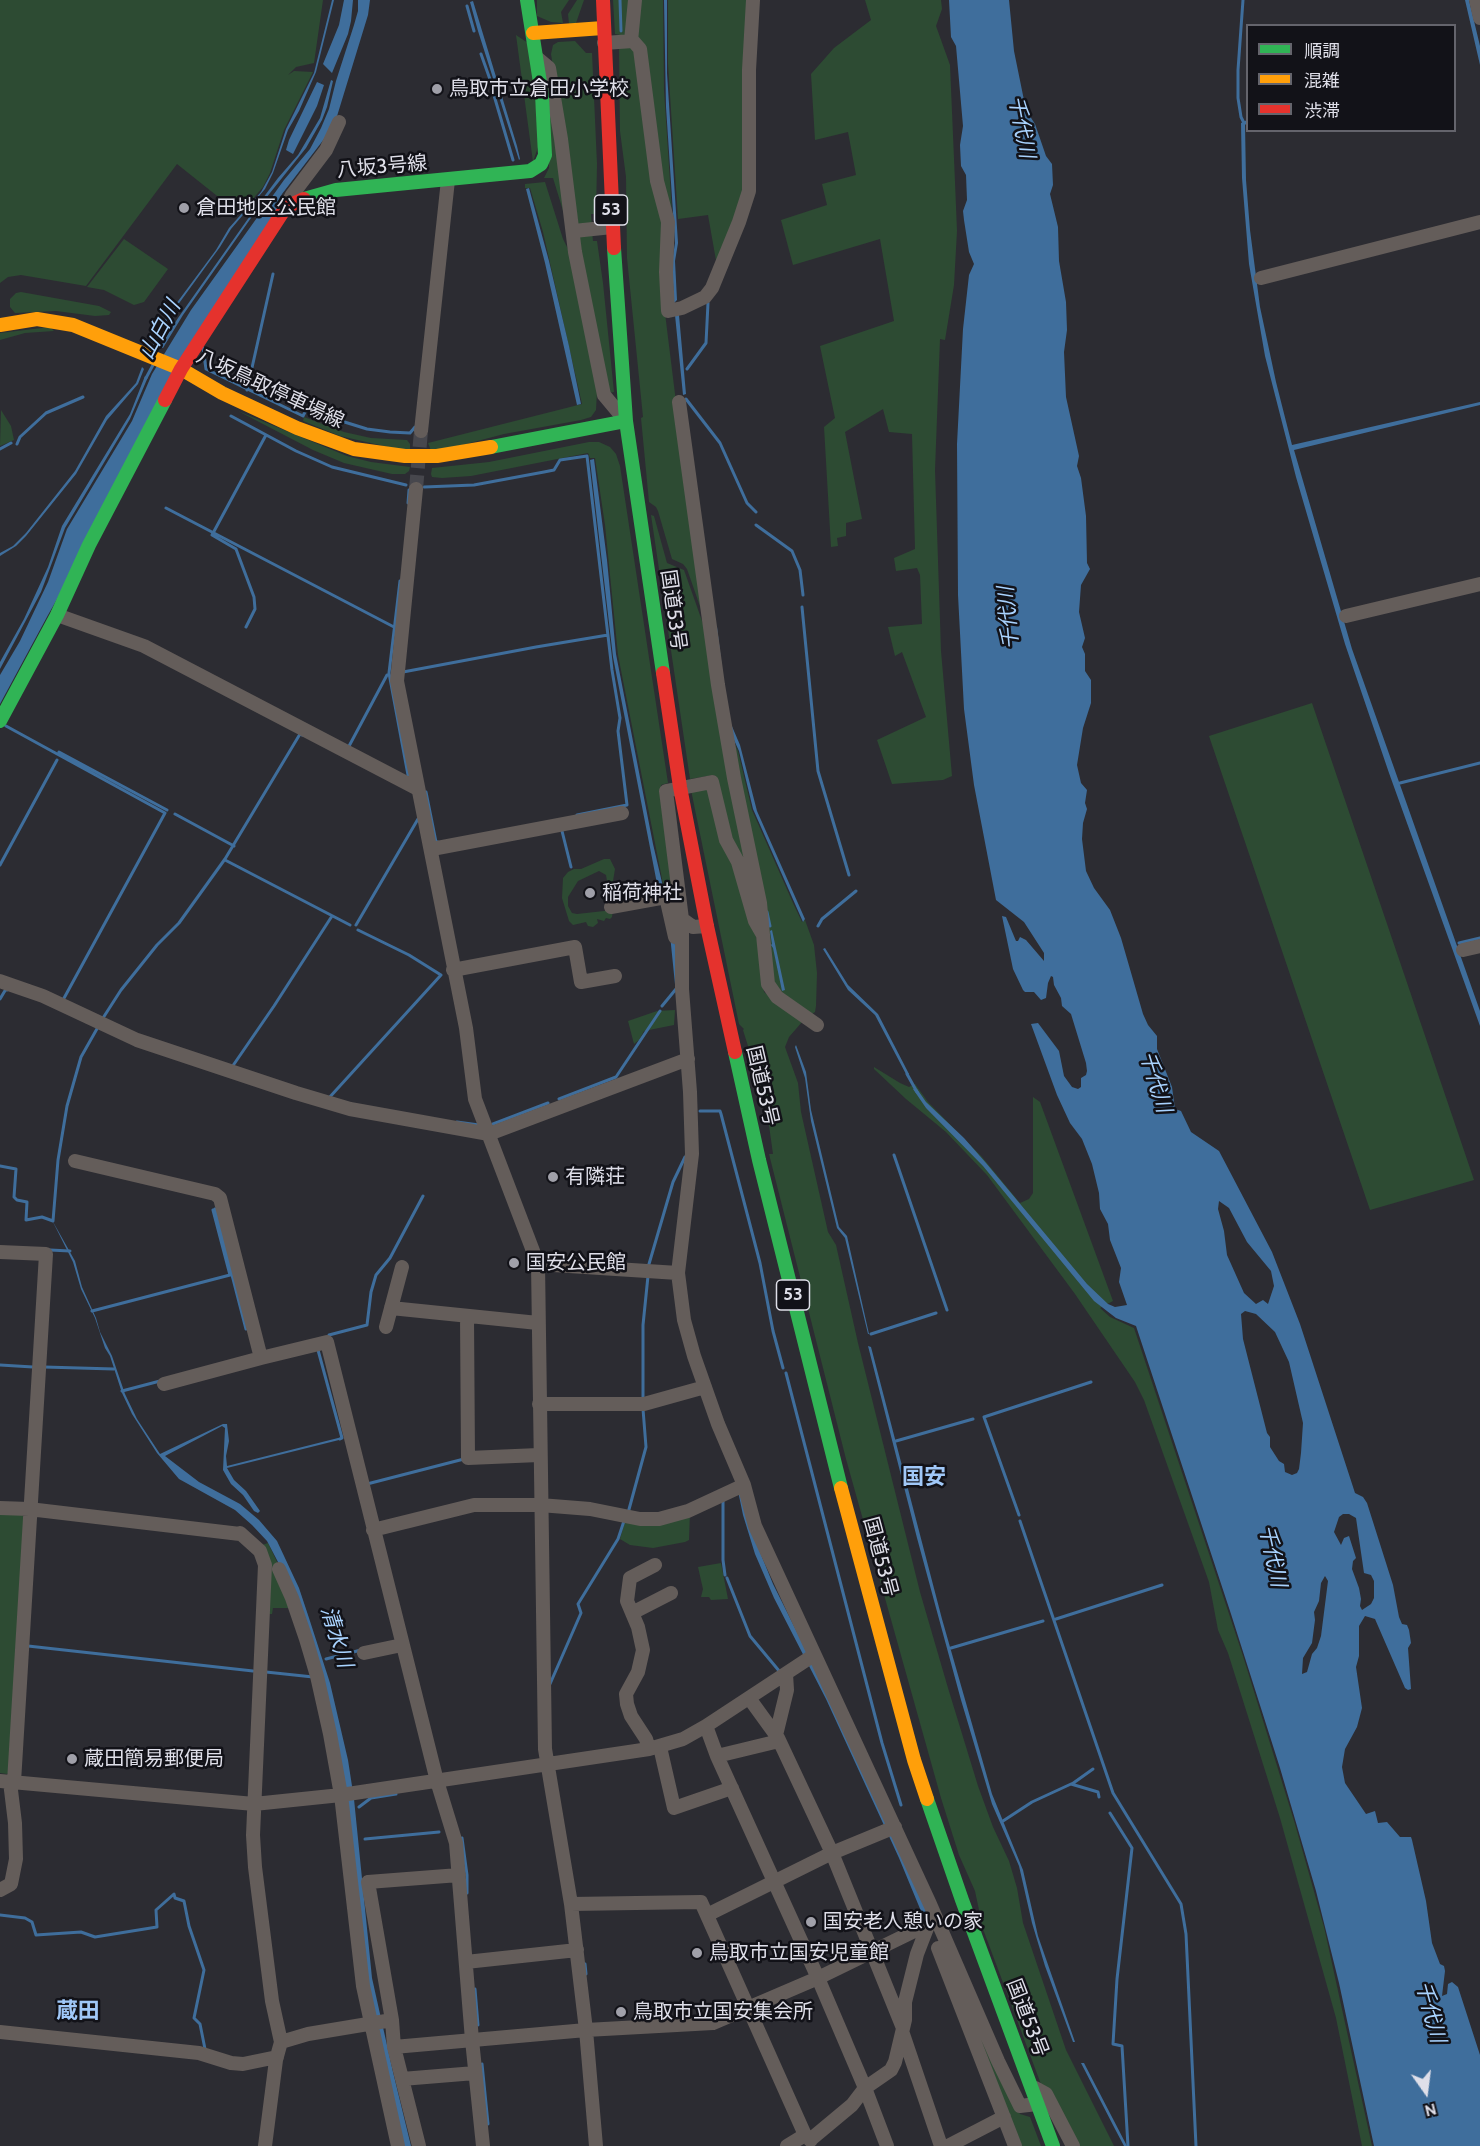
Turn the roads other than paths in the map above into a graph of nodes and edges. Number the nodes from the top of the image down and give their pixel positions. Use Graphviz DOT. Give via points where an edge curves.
graph roads {
  1 [pos="527,0"];
  2 [pos="592,0"];
  3 [pos="603,0"];
  4 [pos="635,0"];
  5 [pos="753,0"];
  6 [pos="1476,0"];
  7 [pos="1480,18"];
  8 [pos="603,22"];
  9 [pos="533,33"];
  10 [pos="631,41"];
  11 [pos="603,43"];
  12 [pos="537,58"];
  13 [pos="339,123"];
  14 [pos="448,180"];
  15 [pos="286,207"];
  16 [pos="1480,222"];
  17 [pos="612,227"];
  18 [pos="574,231"];
  19 [pos="1261,278"];
  20 [pos="0,325"];
  21 [pos="179,368"];
  22 [pos="679,402"];
  23 [pos="626,421"];
  24 [pos="421,431"];
  25 [pos="416,489"];
  26 [pos="1480,584"];
  27 [pos="57,615"];
  28 [pos="1346,616"];
  29 [pos="3,705"];
  30 [pos="0,721"];
  31 [pos="680,788"];
  32 [pos="418,789"];
  33 [pos="622,813"];
  34 [pos="432,849"];
  35 [pos="611,907"];
  36 [pos="682,919"];
  37 [pos="707,926"];
  38 [pos="763,935"];
  39 [pos="1480,945"];
  40 [pos="1463,950"];
  41 [pos="453,970"];
  42 [pos="615,976"];
  43 [pos="682,978"];
  44 [pos="0,981"];
  45 [pos="817,1025"];
  46 [pos="688,1059"];
  47 [pos="489,1134"];
  48 [pos="75,1161"];
  49 [pos="0,1252"];
  50 [pos="538,1264"];
  51 [pos="402,1267"];
  52 [pos="678,1273"];
  53 [pos="391,1308"];
  54 [pos="467,1317"];
  55 [pos="538,1323"];
  56 [pos="386,1327"];
  57 [pos="261,1358"];
  58 [pos="164,1384"];
  59 [pos="705,1387"];
  60 [pos="539,1404"];
  61 [pos="539,1455"];
  62 [pos="744,1485"];
  63 [pos="540,1504"];
  64 [pos="0,1508"];
  65 [pos="29,1509"];
  66 [pos="373,1530"];
  67 [pos="655,1565"];
  68 [pos="279,1569"];
  69 [pos="671,1593"];
  70 [pos="632,1612"];
  71 [pos="402,1645"];
  72 [pos="364,1653"];
  73 [pos="814,1655"];
  74 [pos="786,1674"];
  75 [pos="749,1698"];
  76 [pos="706,1726"];
  77 [pos="777,1738"];
  78 [pos="654,1748"];
  79 [pos="717,1756"];
  80 [pos="548,1764"];
  81 [pos="437,1781"];
  82 [pos="8,1782"];
  83 [pos="732,1788"];
  84 [pos="341,1795"];
  85 [pos="254,1804"];
  86 [pos="895,1827"];
  87 [pos="832,1853"];
  88 [pos="459,1875"];
  89 [pos="774,1881"];
  90 [pos="0,1890"];
  91 [pos="571,1904"];
  92 [pos="707,1916"];
  93 [pos="933,1922"];
  94 [pos="577,1950"];
  95 [pos="873,1951"];
  96 [pos="466,1962"];
  97 [pos="818,1978"];
  98 [pos="750,2009"];
  99 [pos="392,2020"];
  100 [pos="371,2025"];
  101 [pos="586,2030"];
  102 [pos="903,2030"];
  103 [pos="0,2032"];
  104 [pos="472,2040"];
  105 [pos="281,2042"];
  106 [pos="394,2047"];
  107 [pos="277,2057"];
  108 [pos="475,2073"];
  109 [pos="402,2079"];
  110 [pos="1031,2085"];
  111 [pos="865,2088"];
  112 [pos="1037,2104"];
  113 [pos="1004,2117"];
  114 [pos="811,2140"];
  115 [pos="265,2146"];
  116 [pos="398,2146"];
  117 [pos="419,2146"];
  118 [pos="483,2146"];
  119 [pos="596,2146"];
  120 [pos="787,2146"];
  121 [pos="887,2146"];
  122 [pos="941,2146"];
  123 [pos="948,2146"];
  124 [pos="1015,2146"];
  125 [pos="1053,2146"];
  126 [pos="1073,2146"];
  1 -- 9 [label="main road, 八坂3号線"];
  2 -- 8 [label="street"];
  3 -- 8 [label="main road, 国道53号 / 53"];
  4 -- 10 [label="street"];
  5 -- 10 [label="street" via="749,191 712,288 695,304 668,311 668,222 657,181 642,55"];
  6 -- 7 [label="street"];
  8 -- 9 [label="main road"];
  8 -- 11 [label="main road, 国道53号 / 53"];
  9 -- 12 [label="main road, 八坂3号線"];
  10 -- 11 [label="street"];
  11 -- 17 [label="main road, 国道53号 / 53"];
  12 -- 14 [label="main road, 八坂3号線" via="545,155 541,164 530,171"];
  12 -- 18 [label="street" via="549,68"];
  13 -- 15 [label="street" via="326,150"];
  14 -- 15 [label="main road, 八坂3号線" via="336,190"];
  14 -- 24 [label="street"];
  15 -- 21 [label="main road"];
  16 -- 19 [label="street"];
  17 -- 18 [label="street"];
  17 -- 23 [label="main road, 国道53号 / 53"];
  18 -- 23 [label="street" via="604,395"];
  20 -- 21 [label="main road" via="37,319 73,325"];
  21 -- 23 [label="main road, 八坂鳥取停車場線" via="297,428 354,449 405,456 471,451"];
  21 -- 27 [label="main road, 八坂鳥取停車場線"];
  22 -- 38 [label="street" via="718,685"];
  23 -- 31 [label="main road, 国道53号 / 53"];
  25 -- 32 [label="street" via="397,681"];
  26 -- 28 [label="street"];
  27 -- 29 [label="main road, 八坂鳥取停車場線"];
  27 -- 32 [label="street" via="144,646"];
  29 -- 30 [label="main road, 八坂鳥取停車場線"];
  31 -- 36 [label="street" via="666,791"];
  31 -- 37 [label="main road, 国道53号 / 53"];
  31 -- 38 [label="street" via="712,782 726,840 738,862 755,921"];
  32 -- 34 [label="street"];
  33 -- 34 [label="street"];
  34 -- 41 [label="street"];
  35 -- 43 [label="street" via="666,897"];
  36 -- 37 [label="street" via="693,927"];
  36 -- 43 [label="street"];
  37 -- 110 [label="main road, 国道53号 / 53" via="759,1160 914,1760"];
  38 -- 45 [label="street" via="768,984 777,998"];
  39 -- 40 [label="street"];
  41 -- 42 [label="street" via="575,947 581,981"];
  41 -- 47 [label="street" via="466,1028 475,1099"];
  43 -- 46 [label="street"];
  44 -- 47 [label="street" via="43,996 137,1040 296,1093 350,1109"];
  46 -- 47 [label="street"];
  46 -- 52 [label="street" via="692,1154"];
  47 -- 50 [label="street"];
  48 -- 57 [label="street" via="220,1198"];
  49 -- 65 [label="street" via="46,1254"];
  50 -- 52 [label="street"];
  50 -- 55 [label="street"];
  51 -- 53 [label="street"];
  52 -- 59 [label="street" via="684,1320"];
  53 -- 54 [label="street"];
  53 -- 56 [label="street"];
  54 -- 55 [label="street"];
  54 -- 61 [label="street" via="468,1458"];
  55 -- 60 [label="street"];
  57 -- 58 [label="street"];
  57 -- 66 [label="street" via="327,1342"];
  59 -- 60 [label="street" via="644,1404"];
  59 -- 62 [label="street"];
  60 -- 61 [label="street"];
  61 -- 63 [label="street"];
  62 -- 63 [label="street" via="688,1511 659,1519"];
  62 -- 73 [label="street" via="755,1526"];
  63 -- 66 [label="street" via="474,1505"];
  63 -- 80 [label="street"];
  64 -- 65 [label="street"];
  65 -- 82 [label="street"];
  65 -- 85 [label="street" via="240,1533 260,1551 265,1565"];
  66 -- 71 [label="street"];
  67 -- 70 [label="street" via="630,1578 627,1601"];
  68 -- 84 [label="street" via="317,1676"];
  69 -- 70 [label="street"];
  70 -- 78 [label="street" via="643,1650 638,1672 626,1694 627,1704"];
  71 -- 72 [label="street"];
  71 -- 81 [label="street"];
  73 -- 74 [label="street"];
  73 -- 86 [label="street"];
  74 -- 75 [label="street"];
  74 -- 77 [label="street" via="787,1690"];
  75 -- 76 [label="street"];
  75 -- 77 [label="street"];
  76 -- 78 [label="street" via="683,1739"];
  76 -- 79 [label="street"];
  77 -- 79 [label="street"];
  77 -- 87 [label="street"];
  78 -- 80 [label="street"];
  78 -- 83 [label="street" via="674,1808"];
  79 -- 83 [label="street"];
  80 -- 81 [label="street"];
  80 -- 91 [label="street"];
  81 -- 84 [label="street"];
  81 -- 88 [label="street" via="456,1843"];
  82 -- 85 [label="street"];
  82 -- 90 [label="street" via="16,1859 11,1884"];
  83 -- 89 [label="street"];
  84 -- 85 [label="street"];
  84 -- 100 [label="street" via="361,1976"];
  85 -- 105 [label="street" via="255,1867"];
  86 -- 87 [label="street"];
  86 -- 93 [label="street"];
  87 -- 89 [label="street"];
  87 -- 95 [label="street"];
  88 -- 96 [label="street"];
  88 -- 99 [label="street" via="368,1882"];
  89 -- 92 [label="street"];
  89 -- 97 [label="street"];
  91 -- 92 [label="street" via="701,1902"];
  91 -- 94 [label="street"];
  92 -- 98 [label="street"];
  93 -- 95 [label="street"];
  93 -- 102 [label="street" via="914,1963"];
  93 -- 112 [label="street" via="1020,2106"];
  93 -- 113 [label="street"];
  94 -- 96 [label="street"];
  94 -- 101 [label="street"];
  95 -- 97 [label="street"];
  95 -- 102 [label="street"];
  96 -- 104 [label="street"];
  97 -- 98 [label="street"];
  97 -- 111 [label="street"];
  98 -- 101 [label="street" via="713,2023"];
  98 -- 114 [label="street"];
  99 -- 100 [label="street"];
  99 -- 106 [label="street"];
  100 -- 105 [label="street"];
  100 -- 116 [label="street"];
  101 -- 104 [label="street"];
  101 -- 119 [label="street"];
  102 -- 111 [label="street" via="891,2070"];
  102 -- 122 [label="street"];
  103 -- 107 [label="street" via="199,2052 231,2063"];
  104 -- 106 [label="street"];
  104 -- 108 [label="street"];
  105 -- 107 [label="street"];
  106 -- 109 [label="street"];
  107 -- 115 [label="street"];
  108 -- 109 [label="street"];
  108 -- 118 [label="street"];
  109 -- 117 [label="street"];
  110 -- 112 [label="main road, 国道53号 / 53"];
  110 -- 126 [label="street" via="1046,2094"];
  111 -- 114 [label="street" via="852,2105"];
  111 -- 121 [label="street"];
  112 -- 125 [label="main road, 国道53号 / 53"];
  113 -- 123 [label="street"];
  113 -- 124 [label="street"];
  114 -- 120 [label="street"];
}
